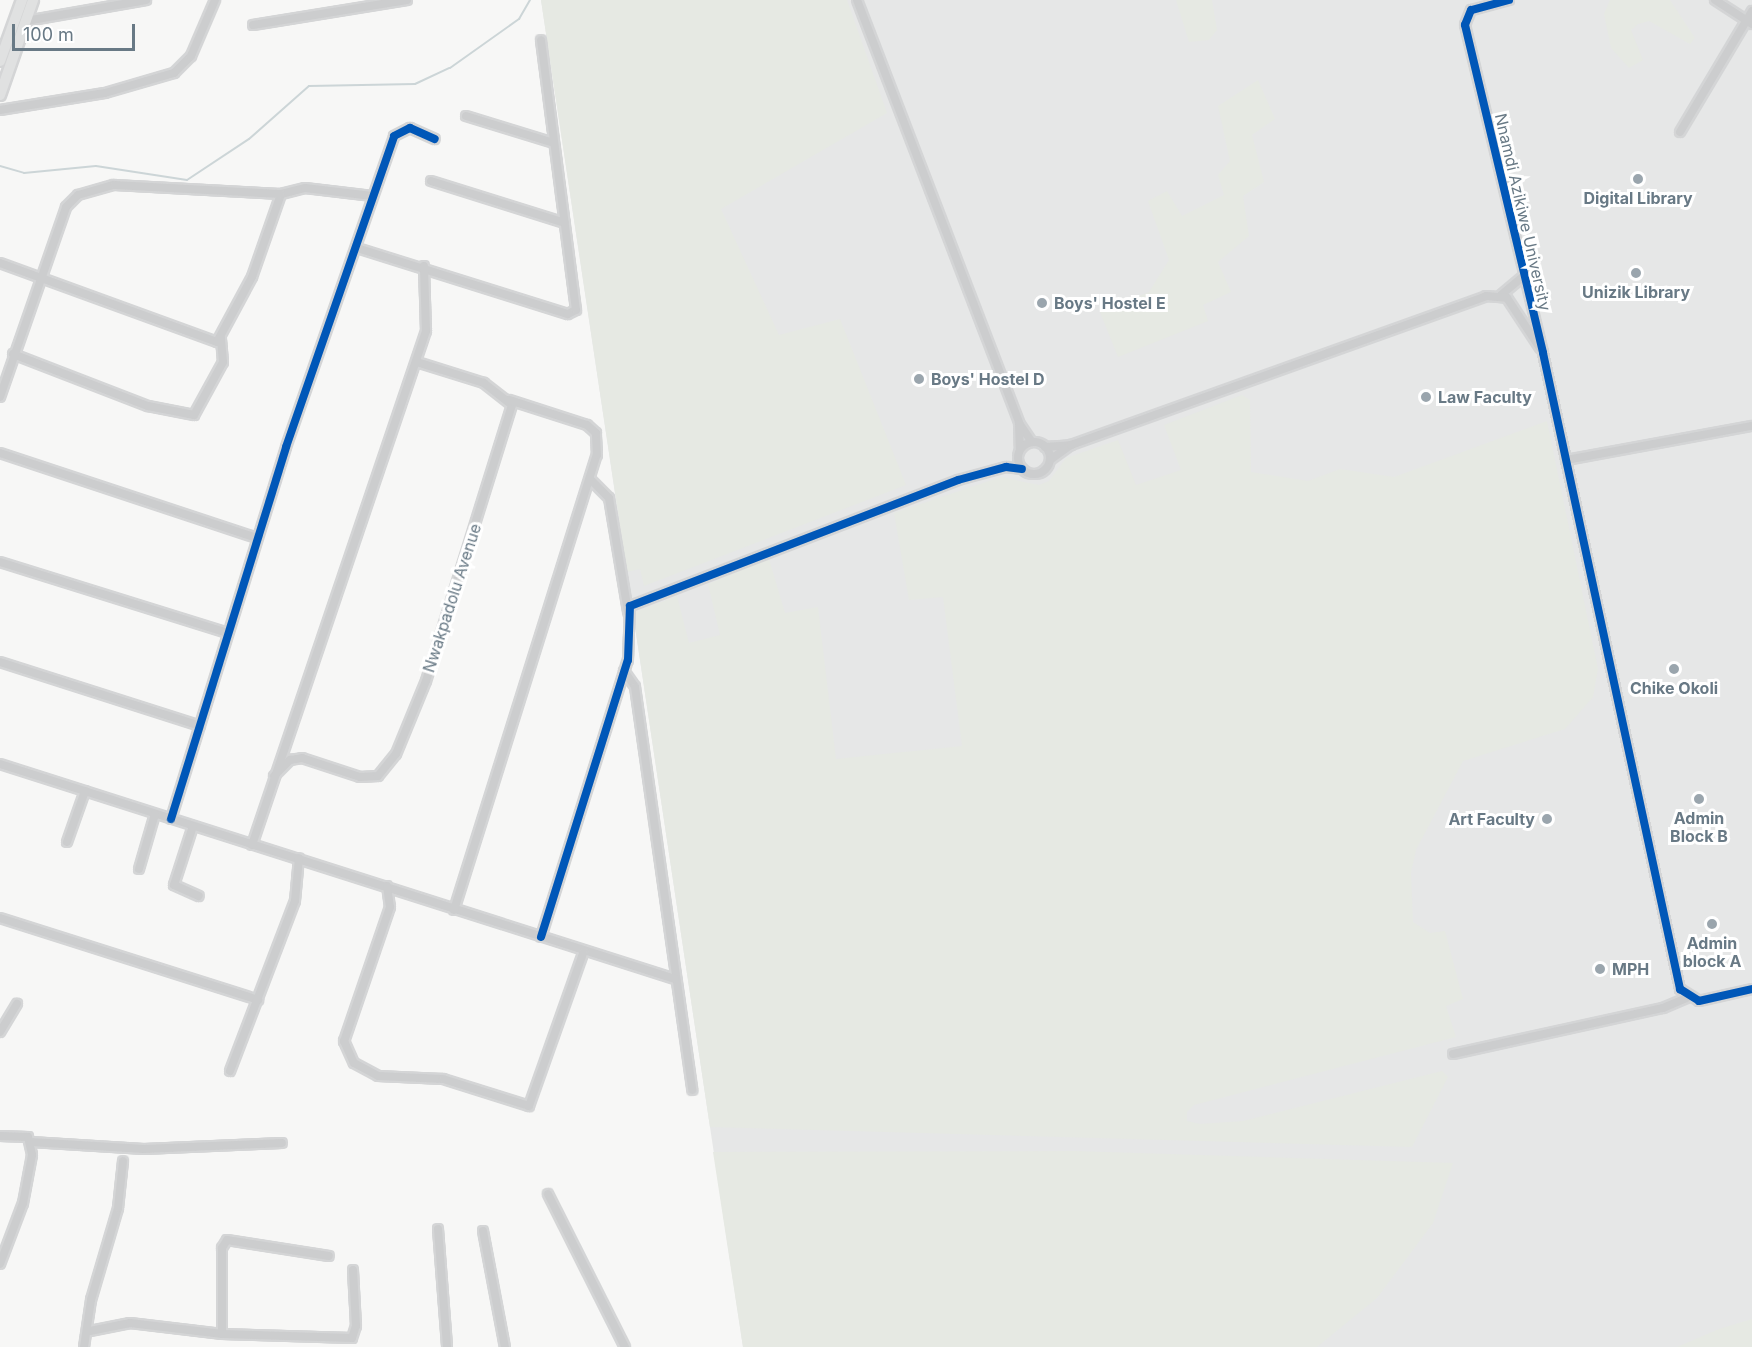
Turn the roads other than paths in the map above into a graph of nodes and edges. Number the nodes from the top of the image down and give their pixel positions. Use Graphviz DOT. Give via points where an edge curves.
graph roads {
  1 [pos="22,0"];
  2 [pos="33,0"];
  3 [pos="146,0"];
  4 [pos="215,0"];
  5 [pos="407,0"];
  6 [pos="857,0"];
  7 [pos="1509,0"];
  8 [pos="1715,0"];
  9 [pos="353,4"];
  10 [pos="1752,11"];
  11 [pos="26,21"];
  12 [pos="1749,22"];
  13 [pos="253,25"];
  14 [pos="541,40"];
  15 [pos="0,61"];
  16 [pos="0,95"];
  17 [pos="0,110"];
  18 [pos="466,116"];
  19 [pos="1680,132"];
  20 [pos="435,139"];
  21 [pos="554,143"];
  22 [pos="431,181"];
  23 [pos="281,194"];
  24 [pos="374,196"];
  25 [pos="565,223"];
  26 [pos="357,248"];
  27 [pos="0,263"];
  28 [pos="424,266"];
  29 [pos="1525,275"];
  30 [pos="40,277"];
  31 [pos="1501,295"];
  32 [pos="221,339"];
  33 [pos="1543,353"];
  34 [pos="13,354"];
  35 [pos="417,362"];
  36 [pos="0,397"];
  37 [pos="509,400"];
  38 [pos="1019,423"];
  39 [pos="1752,426"];
  40 [pos="1032,442"];
  41 [pos="1071,445"];
  42 [pos="1045,447"];
  43 [pos="0,453"];
  44 [pos="1018,453"];
  45 [pos="1050,460"];
  46 [pos="1566,460"];
  47 [pos="1006,467"];
  48 [pos="1022,469"];
  49 [pos="592,482"];
  50 [pos="257,538"];
  51 [pos="0,562"];
  52 [pos="628,612"];
  53 [pos="228,633"];
  54 [pos="0,662"];
  55 [pos="624,671"];
  56 [pos="200,726"];
  57 [pos="0,764"];
  58 [pos="274,776"];
  59 [pos="85,791"];
  60 [pos="155,814"];
  61 [pos="171,819"];
  62 [pos="193,826"];
  63 [pos="67,842"];
  64 [pos="252,845"];
  65 [pos="299,858"];
  66 [pos="139,869"];
  67 [pos="387,886"];
  68 [pos="199,896"];
  69 [pos="454,910"];
  70 [pos="0,918"];
  71 [pos="541,937"];
  72 [pos="584,951"];
  73 [pos="675,979"];
  74 [pos="1752,989"];
  75 [pos="1687,998"];
  76 [pos="258,1000"];
  77 [pos="16,1004"];
  78 [pos="0,1032"];
  79 [pos="1453,1054"];
  80 [pos="230,1071"];
  81 [pos="692,1090"];
  82 [pos="0,1136"];
  83 [pos="31,1142"];
  84 [pos="282,1143"];
  85 [pos="123,1161"];
  86 [pos="549,1194"];
  87 [pos="438,1229"];
  88 [pos="483,1232"];
  89 [pos="329,1256"];
  90 [pos="0,1264"];
  91 [pos="353,1270"];
  92 [pos="90,1331"];
  93 [pos="222,1334"];
  94 [pos="84,1347"];
  95 [pos="447,1347"];
  96 [pos="505,1347"];
  97 [pos="625,1347"];
  1 -- 15 [label="street"];
  2 -- 11 [label="street"];
  3 -- 11 [label="street"];
  4 -- 17 [label="street" via="191,56 174,73 105,93"];
  5 -- 9 [label="street"];
  6 -- 38 [label="street"];
  7 -- 29 [label="street, Nnamdi Azikiwe University" via="1471,10 1465,25"];
  8 -- 12 [label="street"];
  9 -- 13 [label="street"];
  10 -- 12 [label="street"];
  11 -- 16 [label="street"];
  12 -- 19 [label="street"];
  14 -- 21 [label="street"];
  18 -- 21 [label="street"];
  20 -- 24 [label="street" via="410,128 397,131"];
  21 -- 25 [label="street"];
  22 -- 25 [label="street"];
  23 -- 24 [label="street" via="305,188"];
  23 -- 30 [label="street" via="94,188 66,207"];
  23 -- 32 [label="street" via="252,277"];
  24 -- 26 [label="street"];
  25 -- 28 [label="street" via="578,303 568,314"];
  26 -- 28 [label="street"];
  26 -- 50 [label="street"];
  27 -- 30 [label="street"];
  28 -- 35 [label="street" via="426,331"];
  29 -- 31 [label="street"];
  29 -- 33 [label="street, Nnamdi Azikiwe University"];
  30 -- 32 [label="street" via="212,342"];
  30 -- 34 [label="street"];
  31 -- 33 [label="street"];
  31 -- 41 [label="street" via="1486,296"];
  32 -- 34 [label="street" via="222,362 194,415 148,406"];
  33 -- 46 [label="street, Nnamdi Azikiwe University"];
  34 -- 36 [label="street"];
  35 -- 37 [label="street" via="484,383"];
  35 -- 58 [label="street" via="393,417"];
  37 -- 49 [label="street" via="596,433"];
  37 -- 58 [label="street, Nwakpadolu Avenue" via="510,414 426,681 396,753 371,778 302,758 290,760"];
  38 -- 40 [label="street"];
  38 -- 44 [label="street"];
  39 -- 46 [label="street"];
  40 -- 42 [label="street"];
  40 -- 44 [label="street"];
  41 -- 42 [label="street"];
  41 -- 45 [label="street"];
  42 -- 45 [label="street"];
  43 -- 50 [label="street"];
  44 -- 47 [label="street"];
  44 -- 48 [label="street"];
  45 -- 48 [label="street" via="1035,474"];
  46 -- 75 [label="street, Nnamdi Azikiwe University" via="1671,953"];
  47 -- 48 [label="street"];
  47 -- 52 [label="street" via="958,480 644,599"];
  49 -- 52 [label="street" via="609,498"];
  49 -- 69 [label="street"];
  50 -- 53 [label="street"];
  51 -- 53 [label="street"];
  52 -- 55 [label="street" via="631,644"];
  53 -- 56 [label="street"];
  54 -- 56 [label="street"];
  55 -- 71 [label="street"];
  55 -- 73 [label="street" via="635,687"];
  56 -- 61 [label="street"];
  57 -- 59 [label="street"];
  58 -- 64 [label="street"];
  59 -- 60 [label="street"];
  59 -- 63 [label="street"];
  60 -- 61 [label="street"];
  60 -- 66 [label="street"];
  61 -- 62 [label="street"];
  62 -- 64 [label="street"];
  62 -- 68 [label="street" via="174,885"];
  64 -- 65 [label="street"];
  65 -- 67 [label="street"];
  65 -- 76 [label="street" via="295,901"];
  67 -- 69 [label="street"];
  67 -- 72 [label="street" via="390,907 344,1041 354,1063 378,1076 443,1078 529,1106"];
  69 -- 71 [label="street"];
  70 -- 76 [label="street"];
  71 -- 72 [label="street"];
  72 -- 73 [label="street"];
  73 -- 81 [label="street"];
  74 -- 75 [label="street" via="1710,1000"];
  75 -- 79 [label="street" via="1664,1008"];
  76 -- 80 [label="street"];
  77 -- 78 [label="street"];
  82 -- 83 [label="street" via="22,1135"];
  83 -- 84 [label="street" via="144,1149"];
  83 -- 90 [label="street" via="23,1203"];
  85 -- 92 [label="street" via="118,1208 91,1300"];
  86 -- 97 [label="street"];
  87 -- 95 [label="street"];
  88 -- 96 [label="street"];
  89 -- 93 [label="street" via="227,1240 222,1248"];
  91 -- 93 [label="street" via="356,1326 352,1338"];
  92 -- 93 [label="street" via="130,1323"];
  92 -- 94 [label="street"];
}
